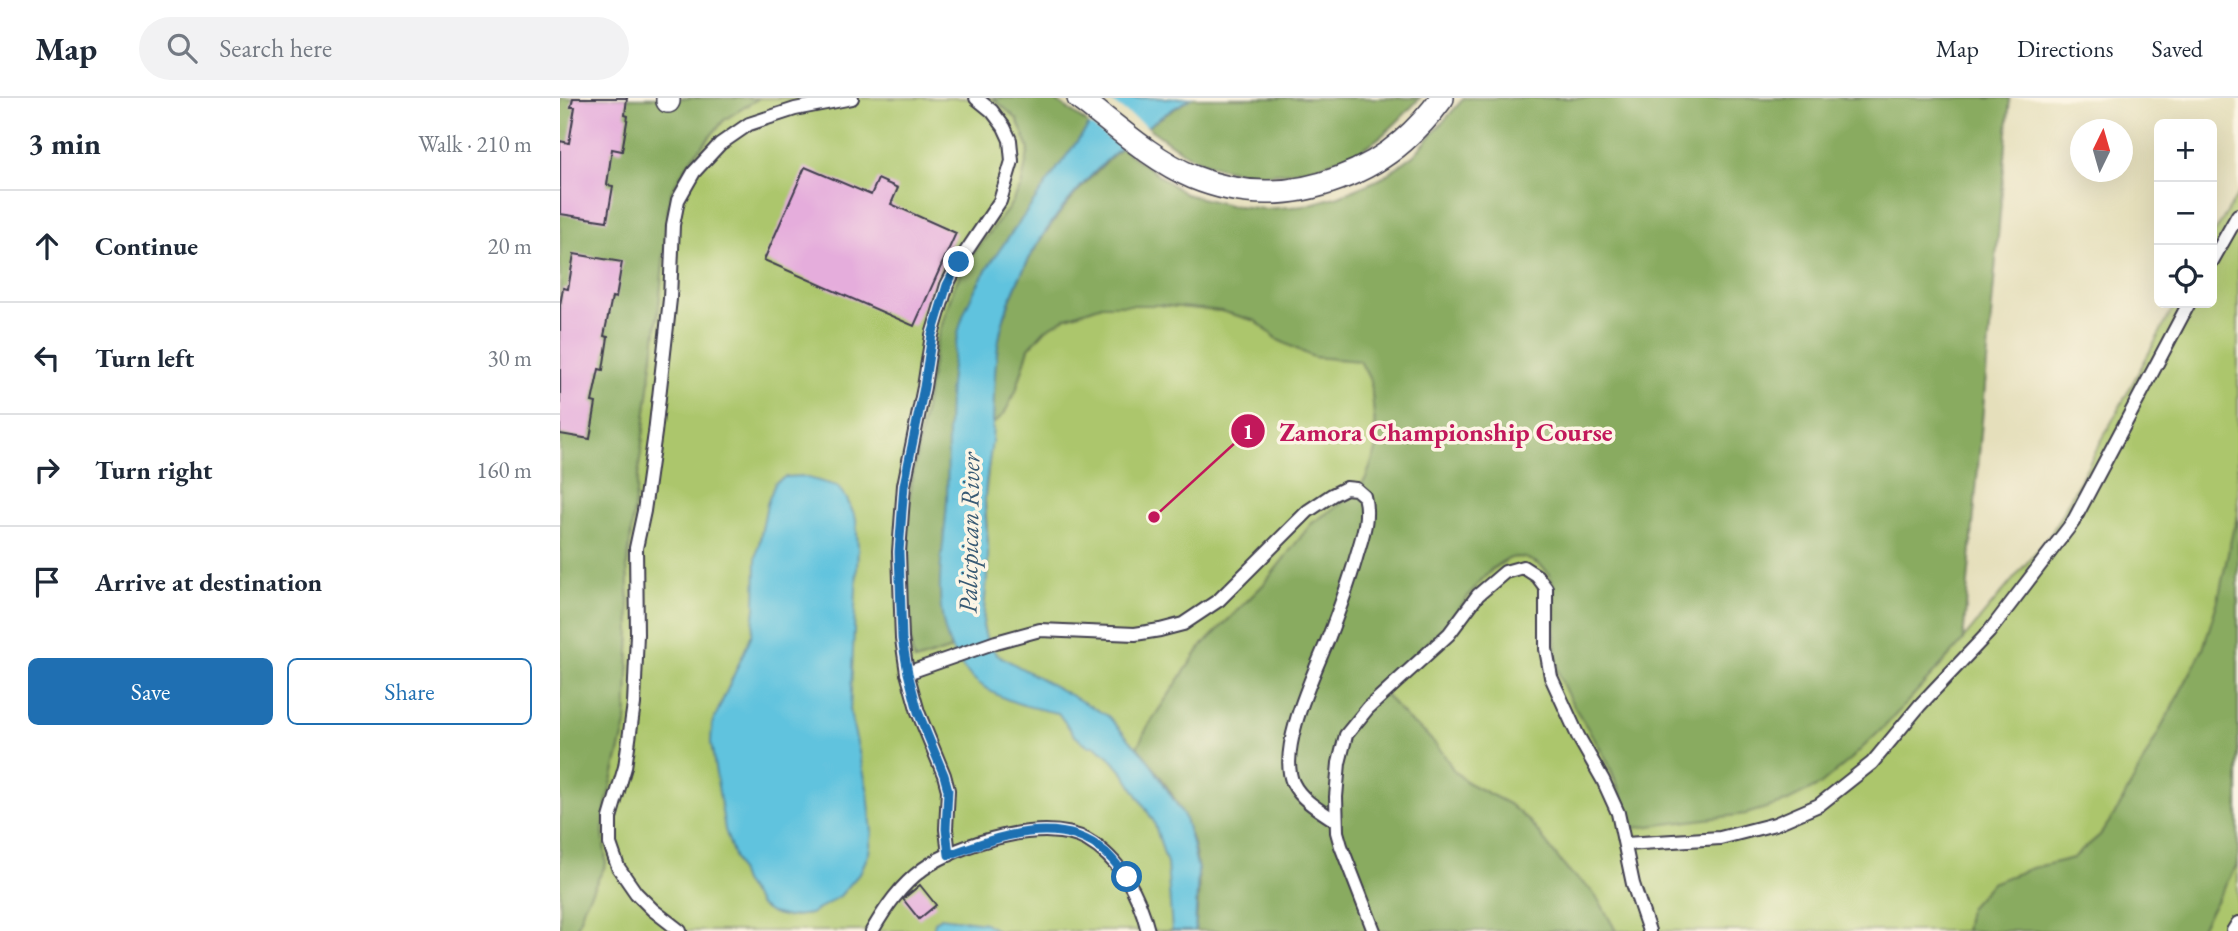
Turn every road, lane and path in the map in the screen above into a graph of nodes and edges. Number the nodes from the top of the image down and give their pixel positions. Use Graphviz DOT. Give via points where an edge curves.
graph roads {
  1 [pos="852,98"];
  2 [pos="976,98"];
  3 [pos="1442,98"];
  4 [pos="1081,99"];
  5 [pos="2238,215"];
  6 [pos="2217,252"];
  7 [pos="2186,308"];
  8 [pos="908,673"];
  9 [pos="1336,821"];
  10 [pos="1626,844"];
  11 [pos="949,855"];
  12 [pos="2238,923"];
  13 [pos="680,931"];
  14 [pos="872,931"];
  15 [pos="1148,931"];
  16 [pos="1374,931"];
  17 [pos="1648,931"];
  18 [pos="2233,931"];
  1 -- 13 [label="lane" via="795,108 749,124 720,144 694,172 678,200 655,433 636,548 634,704 625,768 610,818 610,844 618,867 636,893"];
  2 -- 8 [label="lane" via="1004,127 1012,161 1000,201 947,285 932,335 901,513 902,639"];
  3 -- 4 [label="street" via="1402,142 1371,164 1300,190 1265,192 1194,177 1165,162"];
  5 -- 6 [label="lane"];
  7 -- 10 [label="lane" via="2073,522 1989,632 1872,763 1819,804 1775,824 1720,838"];
  8 -- 9 [label="lane" via="1040,630 1135,634 1183,624 1219,600 1308,511 1346,488 1356,489 1364,496 1367,521 1348,585 1297,718 1290,767 1292,782 1303,796"];
  8 -- 11 [label="lane" via="948,790"];
  9 -- 10 [label="lane" via="1339,763 1346,735 1368,708 1449,634 1478,595 1505,572 1522,568 1546,588 1551,677 1618,813"];
  9 -- 16 [label="lane"];
  10 -- 17 [label="lane"];
  11 -- 14 [label="lane" via="924,868 901,889"];
  11 -- 15 [label="lane" via="1001,836 1032,831 1084,838 1105,852 1127,877"];
  12 -- 18 [label="lane"];
}
